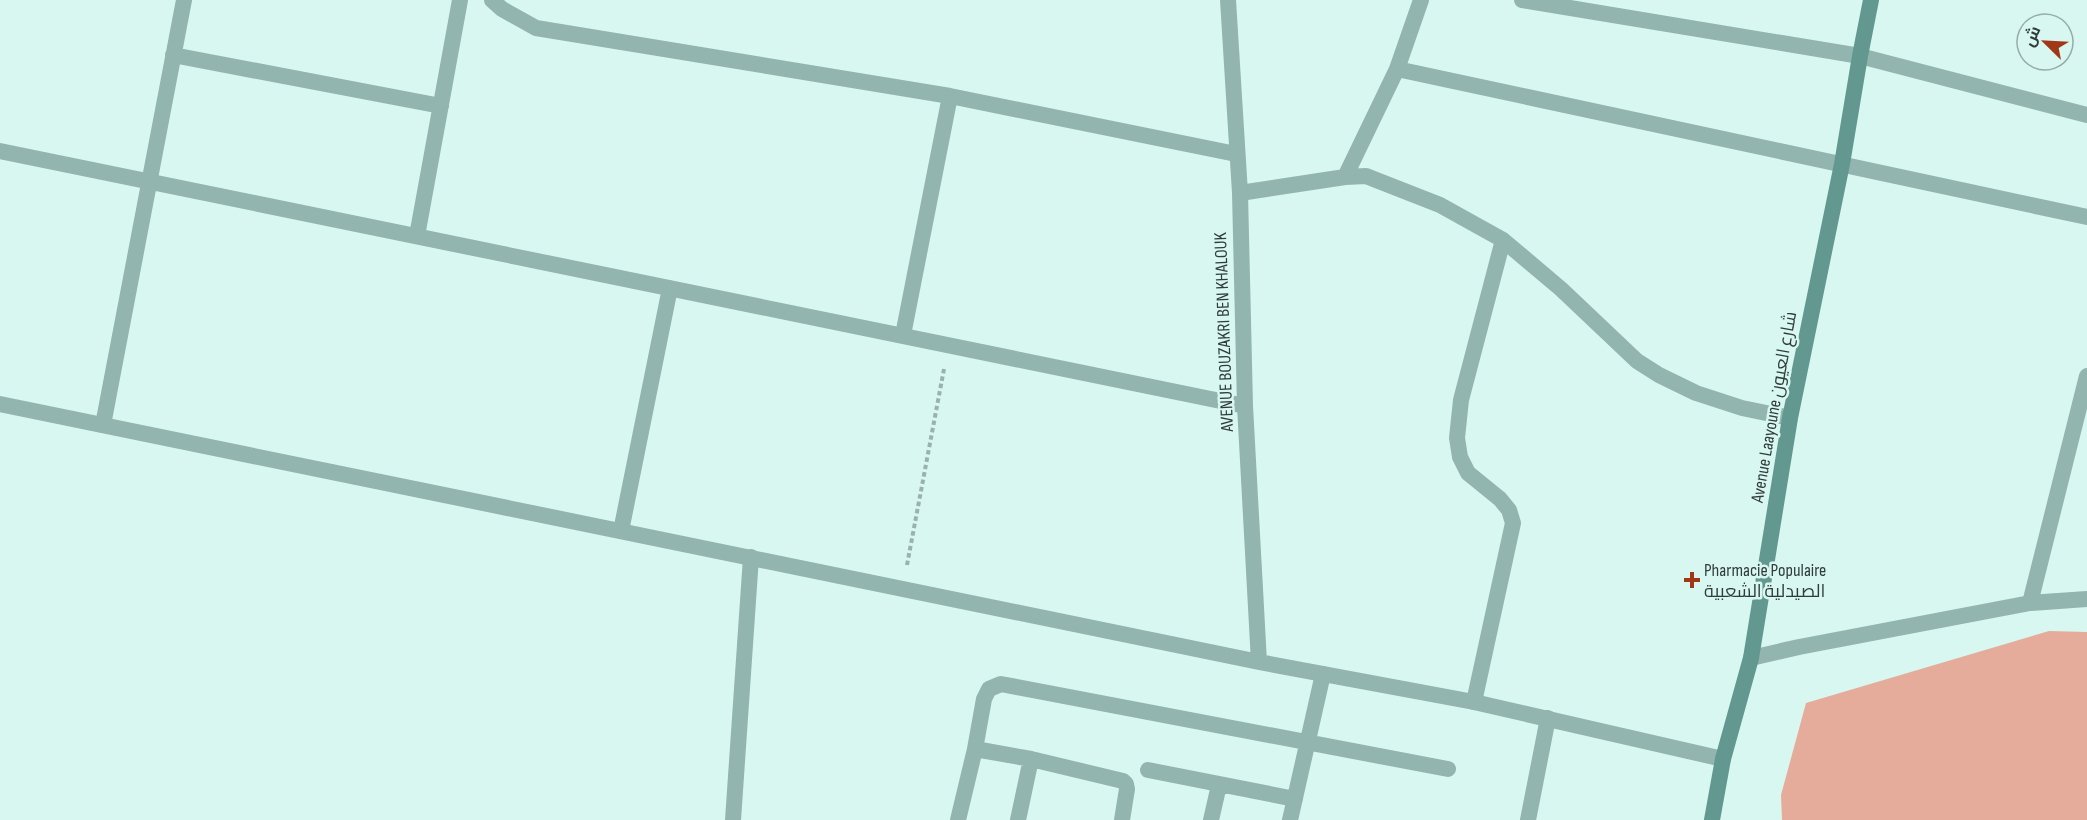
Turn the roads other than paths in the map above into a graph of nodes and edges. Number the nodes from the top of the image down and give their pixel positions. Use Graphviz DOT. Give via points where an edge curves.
graph roads {
  1 [pos="184,0"];
  2 [pos="460,0"];
  3 [pos="492,0"];
  4 [pos="1228,0"];
  5 [pos="1421,0"];
  6 [pos="1522,0"];
  7 [pos="1871,0"];
  8 [pos="173,55"];
  9 [pos="1860,56"];
  10 [pos="1396,69"];
  11 [pos="950,96"];
  12 [pos="441,106"];
  13 [pos="2087,116"];
  14 [pos="0,151"];
  15 [pos="1236,154"];
  16 [pos="1842,164"];
  17 [pos="1345,177"];
  18 [pos="149,181"];
  19 [pos="1239,193"];
  20 [pos="2087,217"];
  21 [pos="417,236"];
  22 [pos="1503,240"];
  23 [pos="670,288"];
  24 [pos="903,335"];
  25 [pos="2087,376"];
  26 [pos="0,404"];
  27 [pos="1245,406"];
  28 [pos="1790,418"];
  29 [pos="103,424"];
  30 [pos="621,531"];
  31 [pos="751,557"];
  32 [pos="2087,599"];
  33 [pos="2030,603"];
  34 [pos="1751,658"];
  35 [pos="1258,662"];
  36 [pos="1323,674"];
  37 [pos="1474,702"];
  38 [pos="1548,718"];
  39 [pos="1307,743"];
  40 [pos="975,749"];
  41 [pos="1031,759"];
  42 [pos="1723,759"];
  43 [pos="1448,769"];
  44 [pos="1148,770"];
  45 [pos="1219,785"];
  46 [pos="1295,799"];
  47 [pos="1715,817"];
  48 [pos="733,820"];
  49 [pos="958,820"];
  50 [pos="1018,820"];
  51 [pos="1122,820"];
  52 [pos="1211,820"];
  53 [pos="1290,820"];
  54 [pos="1528,820"];
  1 -- 8 [label="street"];
  2 -- 12 [label="street"];
  3 -- 11 [label="street" via="536,28"];
  4 -- 15 [label="street, AVENUE BOUZAKRI BEN KHALOUK"];
  5 -- 10 [label="street"];
  6 -- 9 [label="street"];
  7 -- 9 [label="main road, Avenue Laayoune شارع العيون"];
  8 -- 12 [label="street"];
  8 -- 18 [label="street"];
  9 -- 13 [label="street"];
  9 -- 16 [label="main road, Avenue Laayoune شارع العيون"];
  10 -- 16 [label="street"];
  10 -- 17 [label="street"];
  11 -- 15 [label="street"];
  11 -- 24 [label="street"];
  12 -- 21 [label="street"];
  14 -- 18 [label="street"];
  15 -- 19 [label="street, AVENUE BOUZAKRI BEN KHALOUK"];
  16 -- 20 [label="street"];
  16 -- 28 [label="main road, Avenue Laayoune شارع العيون"];
  17 -- 19 [label="street"];
  17 -- 22 [label="street" via="1366,176 1440,205"];
  18 -- 21 [label="street"];
  18 -- 29 [label="street"];
  19 -- 27 [label="street, AVENUE BOUZAKRI BEN KHALOUK"];
  21 -- 23 [label="street"];
  22 -- 28 [label="street" via="1637,361 1659,375 1696,393"];
  22 -- 37 [label="street" via="1461,400 1457,438 1468,473 1500,499 1513,523"];
  23 -- 24 [label="street"];
  23 -- 30 [label="street"];
  24 -- 27 [label="street"];
  25 -- 33 [label="street"];
  26 -- 29 [label="street"];
  27 -- 35 [label="street, AVENUE BOUZAKRI BEN KHALOUK"];
  28 -- 34 [label="main road, Avenue Laayoune شارع العيون"];
  29 -- 30 [label="street"];
  30 -- 31 [label="street"];
  31 -- 35 [label="street"];
  31 -- 48 [label="street"];
  32 -- 33 [label="street"];
  33 -- 34 [label="street"];
  34 -- 42 [label="main road, Avenue Laayoune شارع العيون"];
  35 -- 36 [label="street"];
  36 -- 37 [label="street"];
  36 -- 39 [label="street"];
  37 -- 38 [label="street"];
  38 -- 42 [label="street"];
  38 -- 54 [label="street"];
  39 -- 40 [label="street" via="1001,684 989,689 984,699"];
  39 -- 43 [label="street"];
  39 -- 46 [label="street"];
  40 -- 41 [label="street"];
  40 -- 49 [label="street"];
  41 -- 50 [label="street"];
  41 -- 51 [label="street" via="1126,784"];
  42 -- 47 [label="main road, Avenue Laayoune شارع العيون"];
  44 -- 45 [label="street"];
  45 -- 46 [label="street"];
  45 -- 52 [label="street"];
  46 -- 53 [label="street"];
}
